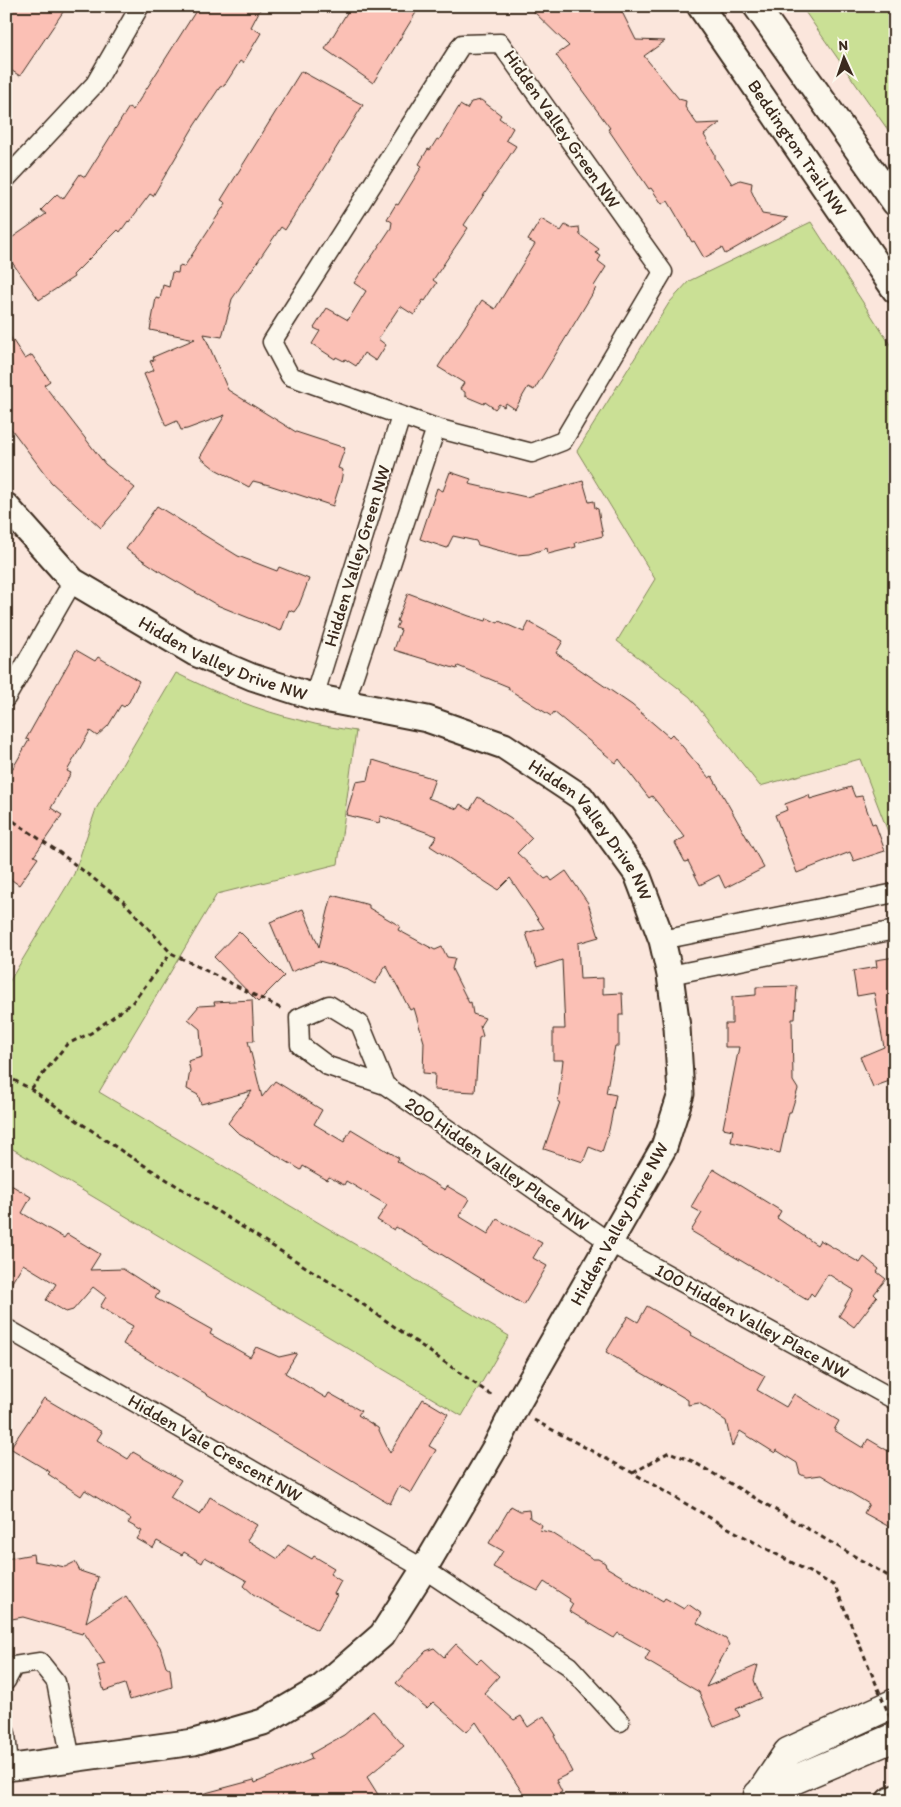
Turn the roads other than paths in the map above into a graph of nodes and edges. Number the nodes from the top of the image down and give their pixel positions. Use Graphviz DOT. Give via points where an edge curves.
graph roads {
  1 [pos="140,6"];
  2 [pos="700,6"];
  3 [pos="756,6"];
  4 [pos="6,180"];
  5 [pos="895,203"];
  6 [pos="895,290"];
  7 [pos="401,416"];
  8 [pos="436,428"];
  9 [pos="6,506"];
  10 [pos="73,581"];
  11 [pos="314,697"];
  12 [pos="6,698"];
  13 [pos="345,703"];
  14 [pos="895,893"];
  15 [pos="895,930"];
  16 [pos="662,940"];
  17 [pos="670,975"];
  18 [pos="384,1085"];
  19 [pos="609,1242"];
  20 [pos="6,1328"];
  21 [pos="895,1400"];
  22 [pos="424,1569"];
  23 [pos="6,1681"];
  24 [pos="895,1703"];
  25 [pos="620,1722"];
  26 [pos="6,1733"];
  27 [pos="895,1737"];
  28 [pos="71,1760"];
  29 [pos="8,1767"];
  30 [pos="751,1798"];
  31 [pos="895,1798"];
  32 [pos="889,1801"];
  1 -- 4 [label="street" via="96,84"];
  2 -- 6 [label="street, Beddington Trail NW"];
  3 -- 5 [label="street"];
  7 -- 8 [label="street, Hidden Valley Green NW"];
  7 -- 8 [label="street, Hidden Valley Green NW" via="290,376 272,342 462,44 500,43 663,272 564,441 532,454"];
  7 -- 11 [label="street, Hidden Valley Green NW"];
  8 -- 13 [label="street, Hidden Valley Green NW"];
  9 -- 10 [label="street, Hidden Valley Drive NW"];
  10 -- 11 [label="street, Hidden Valley Drive NW" via="195,653 252,677"];
  10 -- 12 [label="street"];
  11 -- 13 [label="street, Hidden Valley Drive NW"];
  13 -- 16 [label="street, Hidden Valley Drive NW" via="427,719 504,746 581,797 637,874"];
  14 -- 16 [label="street"];
  15 -- 17 [label="street"];
  16 -- 17 [label="street, Hidden Valley Drive NW"];
  17 -- 19 [label="street, Hidden Valley Drive NW" via="681,1094 664,1147"];
  18 -- 18 [label="street, 200 Hidden Valley Place NW" via="360,1024 329,1005 299,1018 300,1045 328,1066"];
  18 -- 19 [label="street, 200 Hidden Valley Place NW"];
  19 -- 21 [label="street, 100 Hidden Valley Place NW"];
  19 -- 22 [label="street, Hidden Valley Drive NW"];
  20 -- 22 [label="street, Hidden Vale Crescent NW"];
  22 -- 25 [label="street, Hidden Vale Crescent NW" via="569,1666"];
  22 -- 28 [label="street, Hidden Valley Drive NW" via="382,1635 321,1688 263,1722 194,1742"];
  23 -- 28 [label="street" via="14,1666 40,1662 56,1682"];
  24 -- 30 [label="main road" via="788,1752"];
  26 -- 29 [label="street"];
  27 -- 30 [label="main road"];
  28 -- 29 [label="street, Hidden Valley Drive NW"];
  31 -- 32 [label="street"];
}
